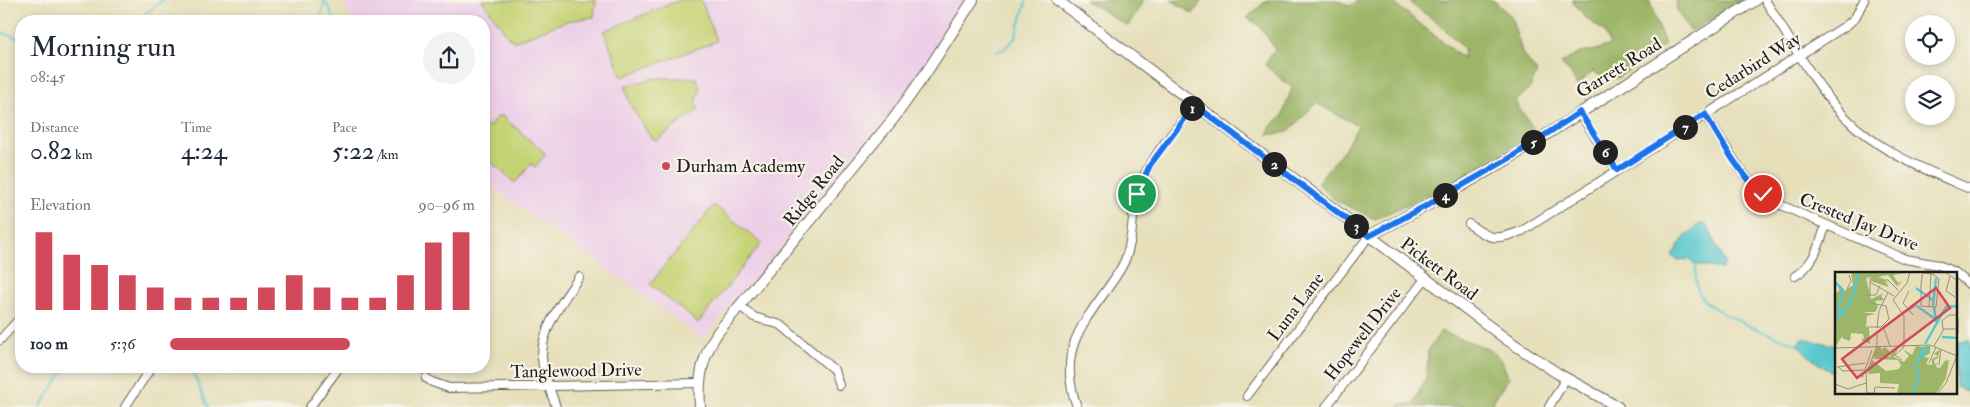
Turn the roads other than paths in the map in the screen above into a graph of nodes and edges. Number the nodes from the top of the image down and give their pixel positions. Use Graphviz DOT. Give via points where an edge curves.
graph roads {
  1 [pos="973,0"];
  2 [pos="1057,0"];
  3 [pos="1756,0"];
  4 [pos="1765,0"];
  5 [pos="1864,0"];
  6 [pos="1800,54"];
  7 [pos="1195,105"];
  8 [pos="1580,112"];
  9 [pos="1705,114"];
  10 [pos="1617,170"];
  11 [pos="1970,189"];
  12 [pos="1469,224"];
  13 [pos="1826,226"];
  14 [pos="1369,236"];
  15 [pos="1954,272"];
  16 [pos="1958,275"];
  17 [pos="1796,276"];
  18 [pos="579,277"];
  19 [pos="1424,278"];
  20 [pos="1970,285"];
  21 [pos="740,306"];
  22 [pos="15,324"];
  23 [pos="0,340"];
  24 [pos="147,373"];
  25 [pos="335,373"];
  26 [pos="426,378"];
  27 [pos="1566,378"];
  28 [pos="699,383"];
  29 [pos="840,385"];
  30 [pos="549,386"];
  31 [pos="1247,396"];
  32 [pos="124,407"];
  33 [pos="310,407"];
  34 [pos="556,407"];
  35 [pos="700,407"];
  36 [pos="1077,407"];
  37 [pos="1326,407"];
  38 [pos="1549,407"];
  39 [pos="1618,407"];
  1 -- 21 [label="street, Ridge Road" via="894,118"];
  2 -- 7 [label="street, Pickett Road"];
  3 -- 8 [label="street, Garrett Road"];
  4 -- 6 [label="street"];
  5 -- 6 [label="street, Cedarbird Way" via="1851,22"];
  6 -- 9 [label="street, Cedarbird Way"];
  6 -- 11 [label="street" via="1834,105 1859,130 1911,164"];
  7 -- 14 [label="street, Pickett Road"];
  7 -- 36 [label="street" via="1146,173 1135,204 1125,261 1076,337 1070,363"];
  8 -- 10 [label="street"];
  8 -- 14 [label="street, Garrett Road" via="1437,200"];
  9 -- 10 [label="street, Cedarbird Way"];
  9 -- 13 [label="street, Crested Jay Drive" via="1753,186 1783,208"];
  10 -- 12 [label="street, Cedarbird Way" via="1522,231 1503,238 1486,237"];
  13 -- 15 [label="street, Crested Jay Drive" via="1904,259 1939,265"];
  13 -- 17 [label="street" via="1815,256"];
  14 -- 19 [label="street, Pickett Road"];
  14 -- 31 [label="street, Luna Lane"];
  16 -- 20 [label="street, Crested Jay Drive"];
  18 -- 30 [label="street" via="545,336 542,357"];
  19 -- 27 [label="street, Pickett Road" via="1522,351"];
  19 -- 37 [label="street, Hopewell Drive"];
  21 -- 28 [label="street, Ridge Road" via="708,349"];
  21 -- 29 [label="street" via="758,319 781,325 834,370"];
  22 -- 23 [label="street"];
  24 -- 32 [label="street"];
  25 -- 33 [label="street"];
  26 -- 30 [label="street, Tanglewood Drive" via="449,388"];
  27 -- 38 [label="street"];
  27 -- 39 [label="street, Pickett Road"];
  28 -- 30 [label="street, Tanglewood Drive"];
  28 -- 35 [label="street, Ridge Road"];
  30 -- 34 [label="street"];
}
